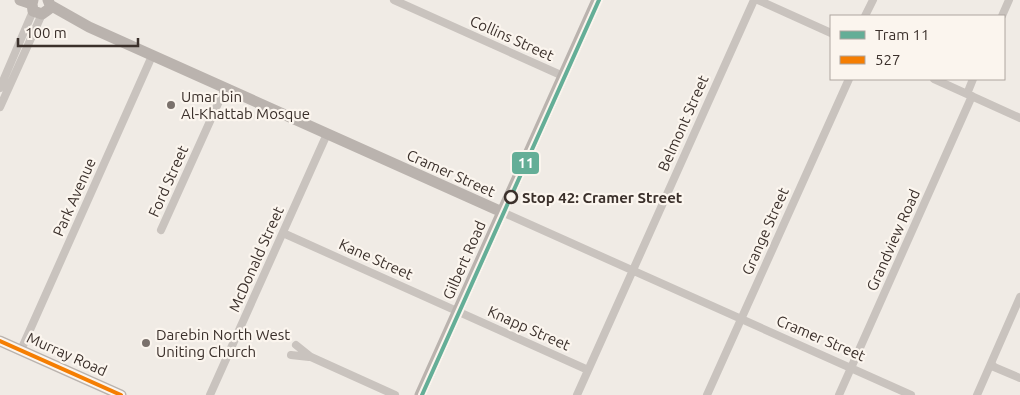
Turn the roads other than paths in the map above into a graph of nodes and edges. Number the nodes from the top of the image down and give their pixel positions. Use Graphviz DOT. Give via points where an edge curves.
graph roads {
  1 [pos="20,0"];
  2 [pos="394,0"];
  3 [pos="597,0"];
  4 [pos="754,0"];
  5 [pos="758,0"];
  6 [pos="873,0"];
  7 [pos="1009,0"];
  8 [pos="42,5"];
  9 [pos="866,15"];
  10 [pos="1002,15"];
  11 [pos="830,33"];
  12 [pos="152,56"];
  13 [pos="15,65"];
  14 [pos="563,76"];
  15 [pos="849,80"];
  16 [pos="936,80"];
  17 [pos="974,80"];
  18 [pos="0,88"];
  19 [pos="225,88"];
  20 [pos="969,95"];
  21 [pos="0,107"];
  22 [pos="1020,118"];
  23 [pos="326,134"];
  24 [pos="502,212"];
  25 [pos="161,230"];
  26 [pos="282,233"];
  27 [pos="632,270"];
  28 [pos="1020,298"];
  29 [pos="458,311"];
  30 [pos="741,320"];
  31 [pos="0,341"];
  32 [pos="296,345"];
  33 [pos="21,350"];
  34 [pos="291,355"];
  35 [pos="311,358"];
  36 [pos="992,364"];
  37 [pos="851,368"];
  38 [pos="588,370"];
  39 [pos="1020,378"];
  40 [pos="113,393"];
  41 [pos="210,395"];
  42 [pos="395,395"];
  43 [pos="420,395"];
  44 [pos="577,395"];
  45 [pos="707,395"];
  46 [pos="839,395"];
  47 [pos="911,395"];
  48 [pos="977,395"];
  1 -- 8 [label="street, Cramer Street"];
  2 -- 14 [label="street, Collins Street"];
  3 -- 14 [label="street, Gilbert Road"];
  4 -- 27 [label="street, Belmont Street"];
  5 -- 11 [label="street"];
  6 -- 9 [label="street"];
  7 -- 10 [label="street"];
  8 -- 12 [label="street, Cramer Street"];
  8 -- 13 [label="street"];
  12 -- 19 [label="street, Cramer Street"];
  12 -- 33 [label="street, Park Avenue"];
  13 -- 18 [label="street"];
  13 -- 21 [label="street"];
  14 -- 24 [label="street, Gilbert Road"];
  15 -- 30 [label="street, Grange Street"];
  16 -- 20 [label="street"];
  17 -- 20 [label="street, Grandview Road"];
  19 -- 23 [label="street, Cramer Street"];
  19 -- 25 [label="street, Ford Street"];
  20 -- 22 [label="street"];
  20 -- 37 [label="street, Grandview Road"];
  23 -- 24 [label="street, Cramer Street"];
  23 -- 26 [label="street, McDonald Street"];
  24 -- 27 [label="street, Cramer Street"];
  24 -- 29 [label="street, Gilbert Road"];
  26 -- 29 [label="street, Kane Street"];
  26 -- 41 [label="street, McDonald Street"];
  27 -- 30 [label="street, Cramer Street"];
  27 -- 38 [label="street, Belmont Street"];
  28 -- 36 [label="street"];
  29 -- 38 [label="street, Knapp Street"];
  29 -- 43 [label="street, Gilbert Road"];
  30 -- 37 [label="street, Cramer Street"];
  30 -- 45 [label="street, Grange Street"];
  31 -- 33 [label="street, Murray Road"];
  32 -- 35 [label="street"];
  33 -- 40 [label="street, Murray Road"];
  34 -- 35 [label="street"];
  35 -- 42 [label="street"];
  36 -- 39 [label="street"];
  36 -- 48 [label="street"];
  37 -- 46 [label="street, Grandview Road"];
  37 -- 47 [label="street, Cramer Street"];
  38 -- 44 [label="street, Belmont Street"];
}
